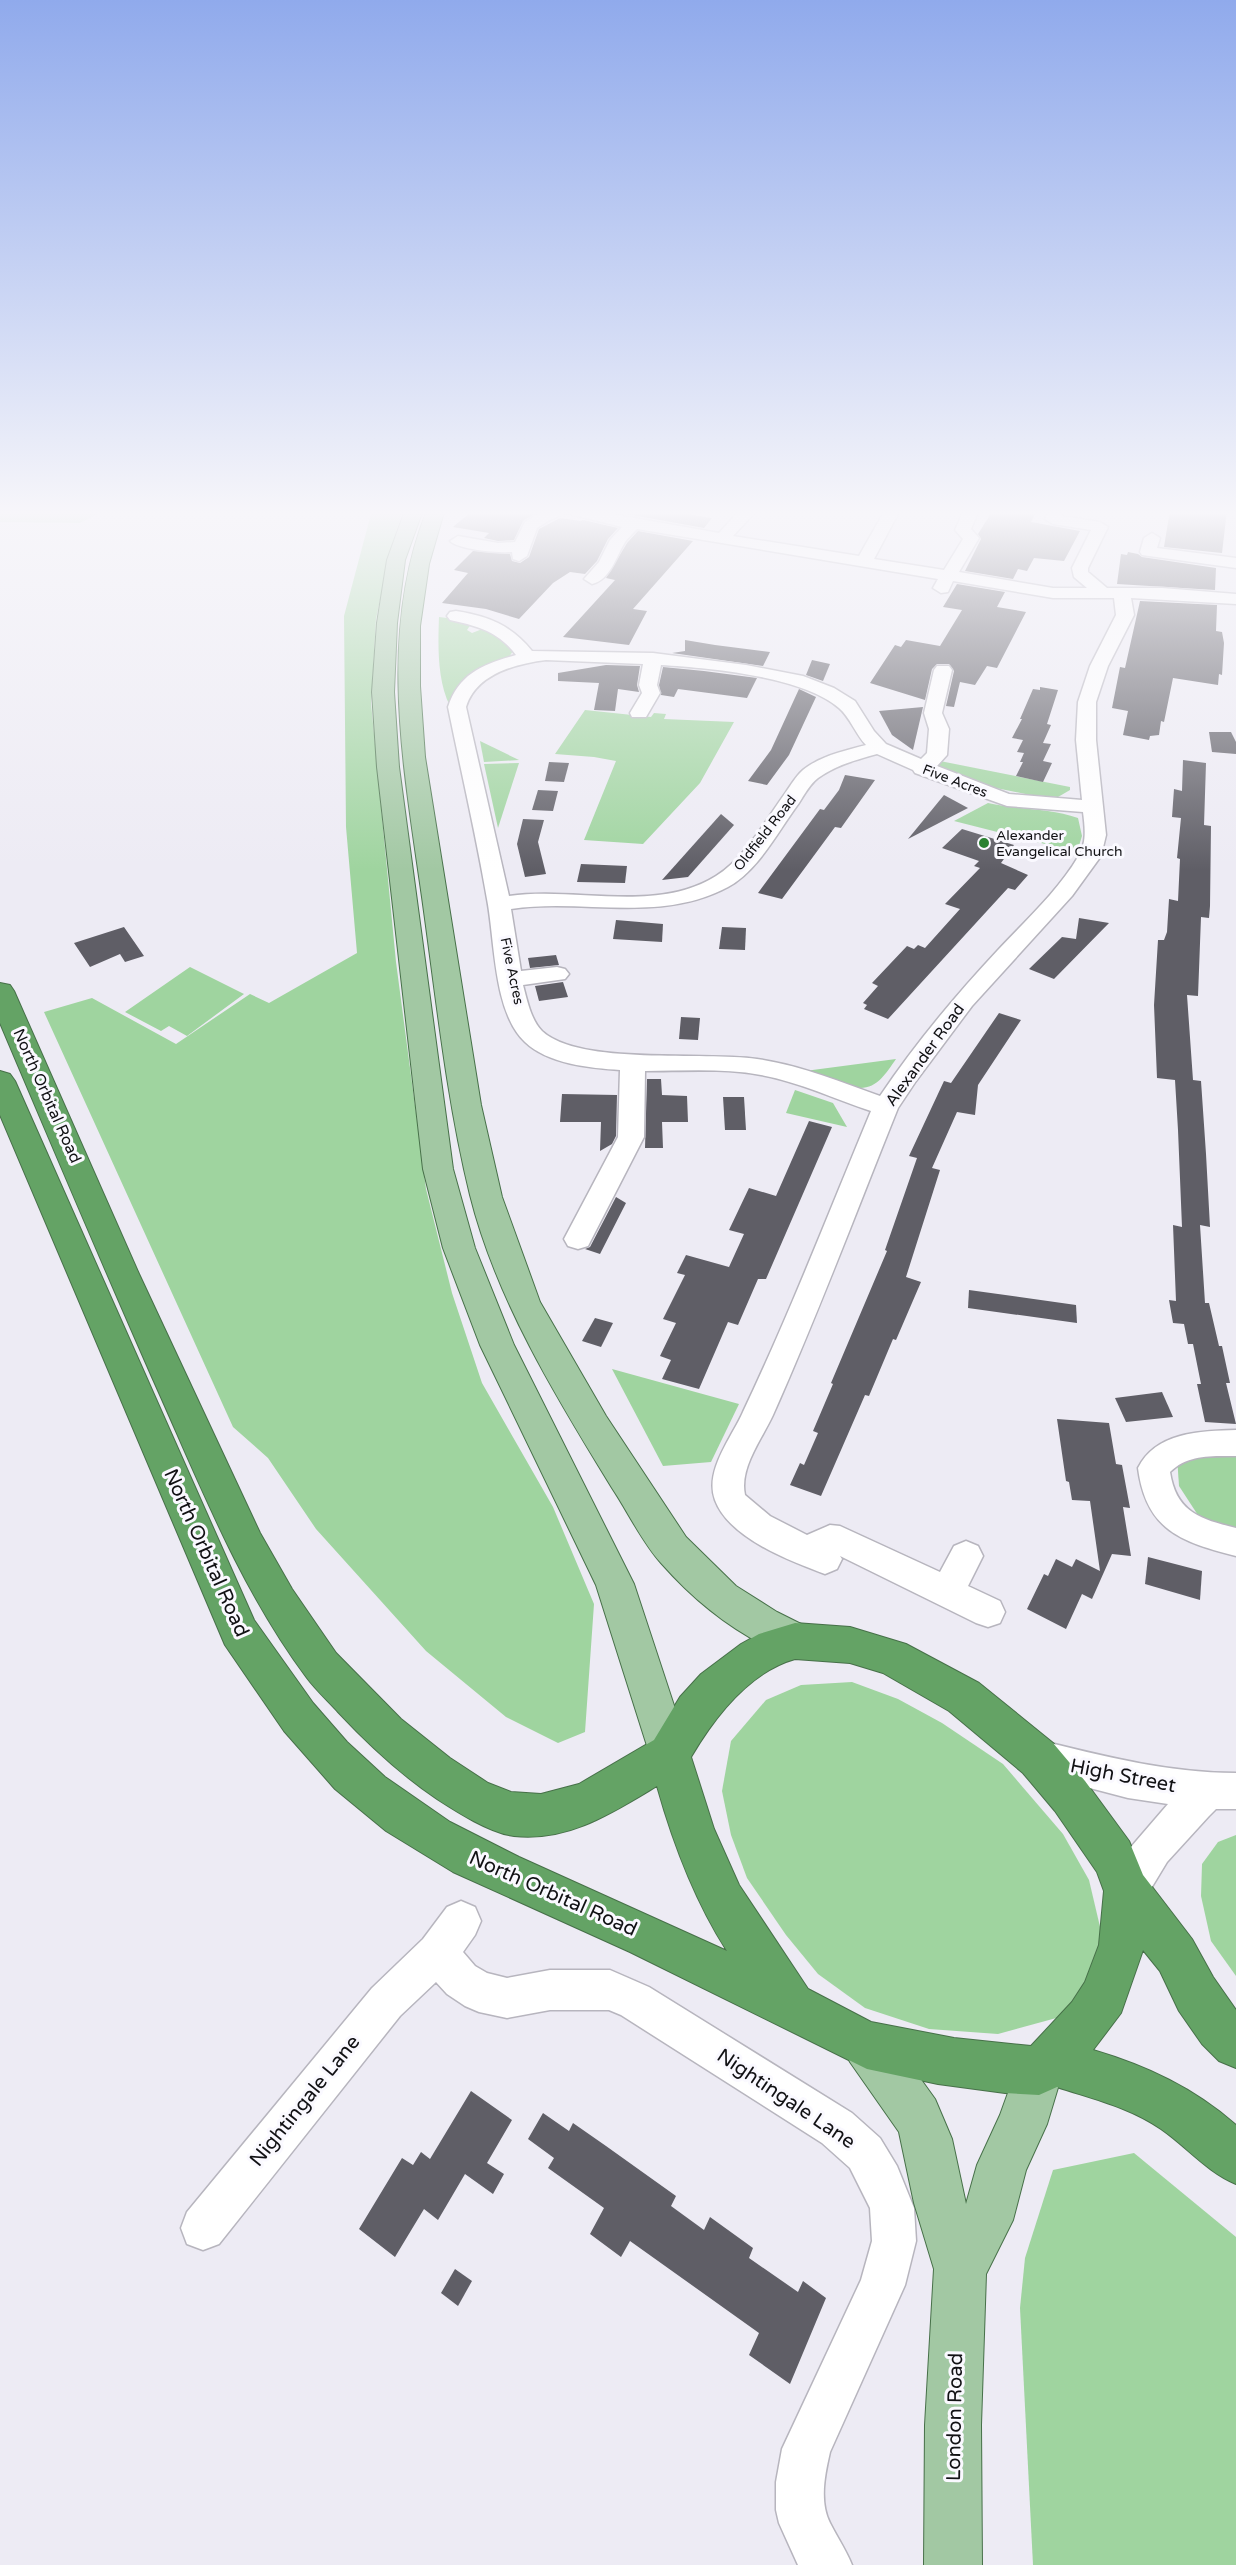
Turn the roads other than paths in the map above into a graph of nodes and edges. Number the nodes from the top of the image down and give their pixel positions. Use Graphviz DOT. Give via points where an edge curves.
graph roads {
  1 [pos="387,630"];
  2 [pos="410,630"];
  3 [pos="501,630"];
  4 [pos="1118,630"];
  5 [pos="527,657"];
  6 [pos="653,658"];
  7 [pos="943,670"];
  8 [pos="639,713"];
  9 [pos="879,748"];
  10 [pos="922,768"];
  11 [pos="1092,807"];
  12 [pos="499,904"];
  13 [pos="557,974"];
  14 [pos="510,979"];
  15 [pos="4,1009"];
  16 [pos="633,1061"];
  17 [pos="0,1081"];
  18 [pos="886,1107"];
  19 [pos="578,1239"];
  20 [pos="1236,1443"];
  21 [pos="1236,1542"];
  22 [pos="966,1556"];
  23 [pos="947,1592"];
  24 [pos="987,1612"];
  25 [pos="795,1641"];
  26 [pos="669,1754"];
  27 [pos="1038,1758"];
  28 [pos="1222,1791"];
  29 [pos="1127,1891"];
  30 [pos="792,2006"];
  31 [pos="1236,2044"];
  32 [pos="867,2045"];
  33 [pos="1045,2066"];
  34 [pos="1236,2159"];
  35 [pos="202,2228"];
  36 [pos="960,2269"];
  37 [pos="827,2565"];
  38 [pos="953,2565"];
  1 -- 26 [label="main road" via="383,692 388,767 438,1169 459,1248 497,1345 615,1584"];
  2 -- 25 [label="main road" via="414,757 466,1105 486,1197 524,1304 593,1426 672,1549 722,1598"];
  3 -- 5 [label="street" via="512,636"];
  4 -- 11 [label="street, Alexander Road" via="1087,702"];
  5 -- 6 [label="street, Five Acres" via="575,654"];
  5 -- 12 [label="street, Five Acres" via="501,664 473,679 460,694 456,707"];
  6 -- 8 [label="street" via="648,686 651,693"];
  6 -- 9 [label="street, Five Acres" via="746,670 814,686 848,705"];
  7 -- 10 [label="street" via="933,713 939,729 937,755"];
  9 -- 10 [label="street, Five Acres"];
  9 -- 12 [label="street, Oldfield Road" via="837,759 809,775 744,864 704,891 667,901 553,899"];
  10 -- 11 [label="street, Five Acres" via="1007,800"];
  11 -- 18 [label="street, Alexander Road" via="1096,835 1082,869 964,1001"];
  12 -- 14 [label="street, Five Acres"];
  13 -- 14 [label="street"];
  14 -- 16 [label="street, Five Acres" via="523,1021 534,1036 560,1052 591,1060"];
  15 -- 26 [label="highway, North Orbital Road" via="246,1544 322,1666 386,1732 435,1773 473,1798 510,1814 541,1816 567,1811 594,1800"];
  16 -- 18 [label="street, Five Acres" via="760,1067"];
  16 -- 19 [label="street" via="631,1137"];
  17 -- 30 [label="highway, North Orbital Road" via="238,1632 319,1744 371,1793 471,1858"];
  18 -- 23 [label="street, Alexander Road" via="773,1380 730,1473 727,1490 737,1510 759,1527 817,1555 830,1539 840,1540"];
  20 -- 21 [label="street" via="1189,1445 1169,1452 1154,1468 1158,1494 1182,1525"];
  22 -- 23 [label="street"];
  23 -- 24 [label="street"];
  25 -- 26 [label="highway" via="755,1657 716,1688 695,1711"];
  25 -- 27 [label="highway" via="850,1645 892,1657 964,1696"];
  26 -- 30 [label="highway" via="688,1820 712,1879"];
  27 -- 28 [label="street, High Street" via="1100,1775"];
  27 -- 29 [label="highway" via="1113,1857"];
  28 -- 29 [label="street, High Street" via="1169,1827"];
  29 -- 31 [label="highway" via="1176,1955 1219,2026"];
  29 -- 33 [label="highway" via="1122,1946 1104,1996 1089,2019"];
  30 -- 32 [label="highway, North Orbital Road"];
  32 -- 33 [label="highway, North Orbital Road" via="946,2063"];
  32 -- 36 [label="main road, London Road" via="918,2116"];
  33 -- 34 [label="highway" via="1139,2089 1170,2105"];
  33 -- 36 [label="main road, London Road" via="1002,2165 987,2220"];
  35 -- 37 [label="street, Nightingale Lane" via="386,2002 449,1937 461,1980 479,1992 507,1998 550,1990 610,1990 635,2001 837,2128 865,2152 892,2208 894,2241 882,2285 806,2449 799,2476 798,2506 811,2541"];
  36 -- 38 [label="main road, London Road" via="953,2425"];
}
